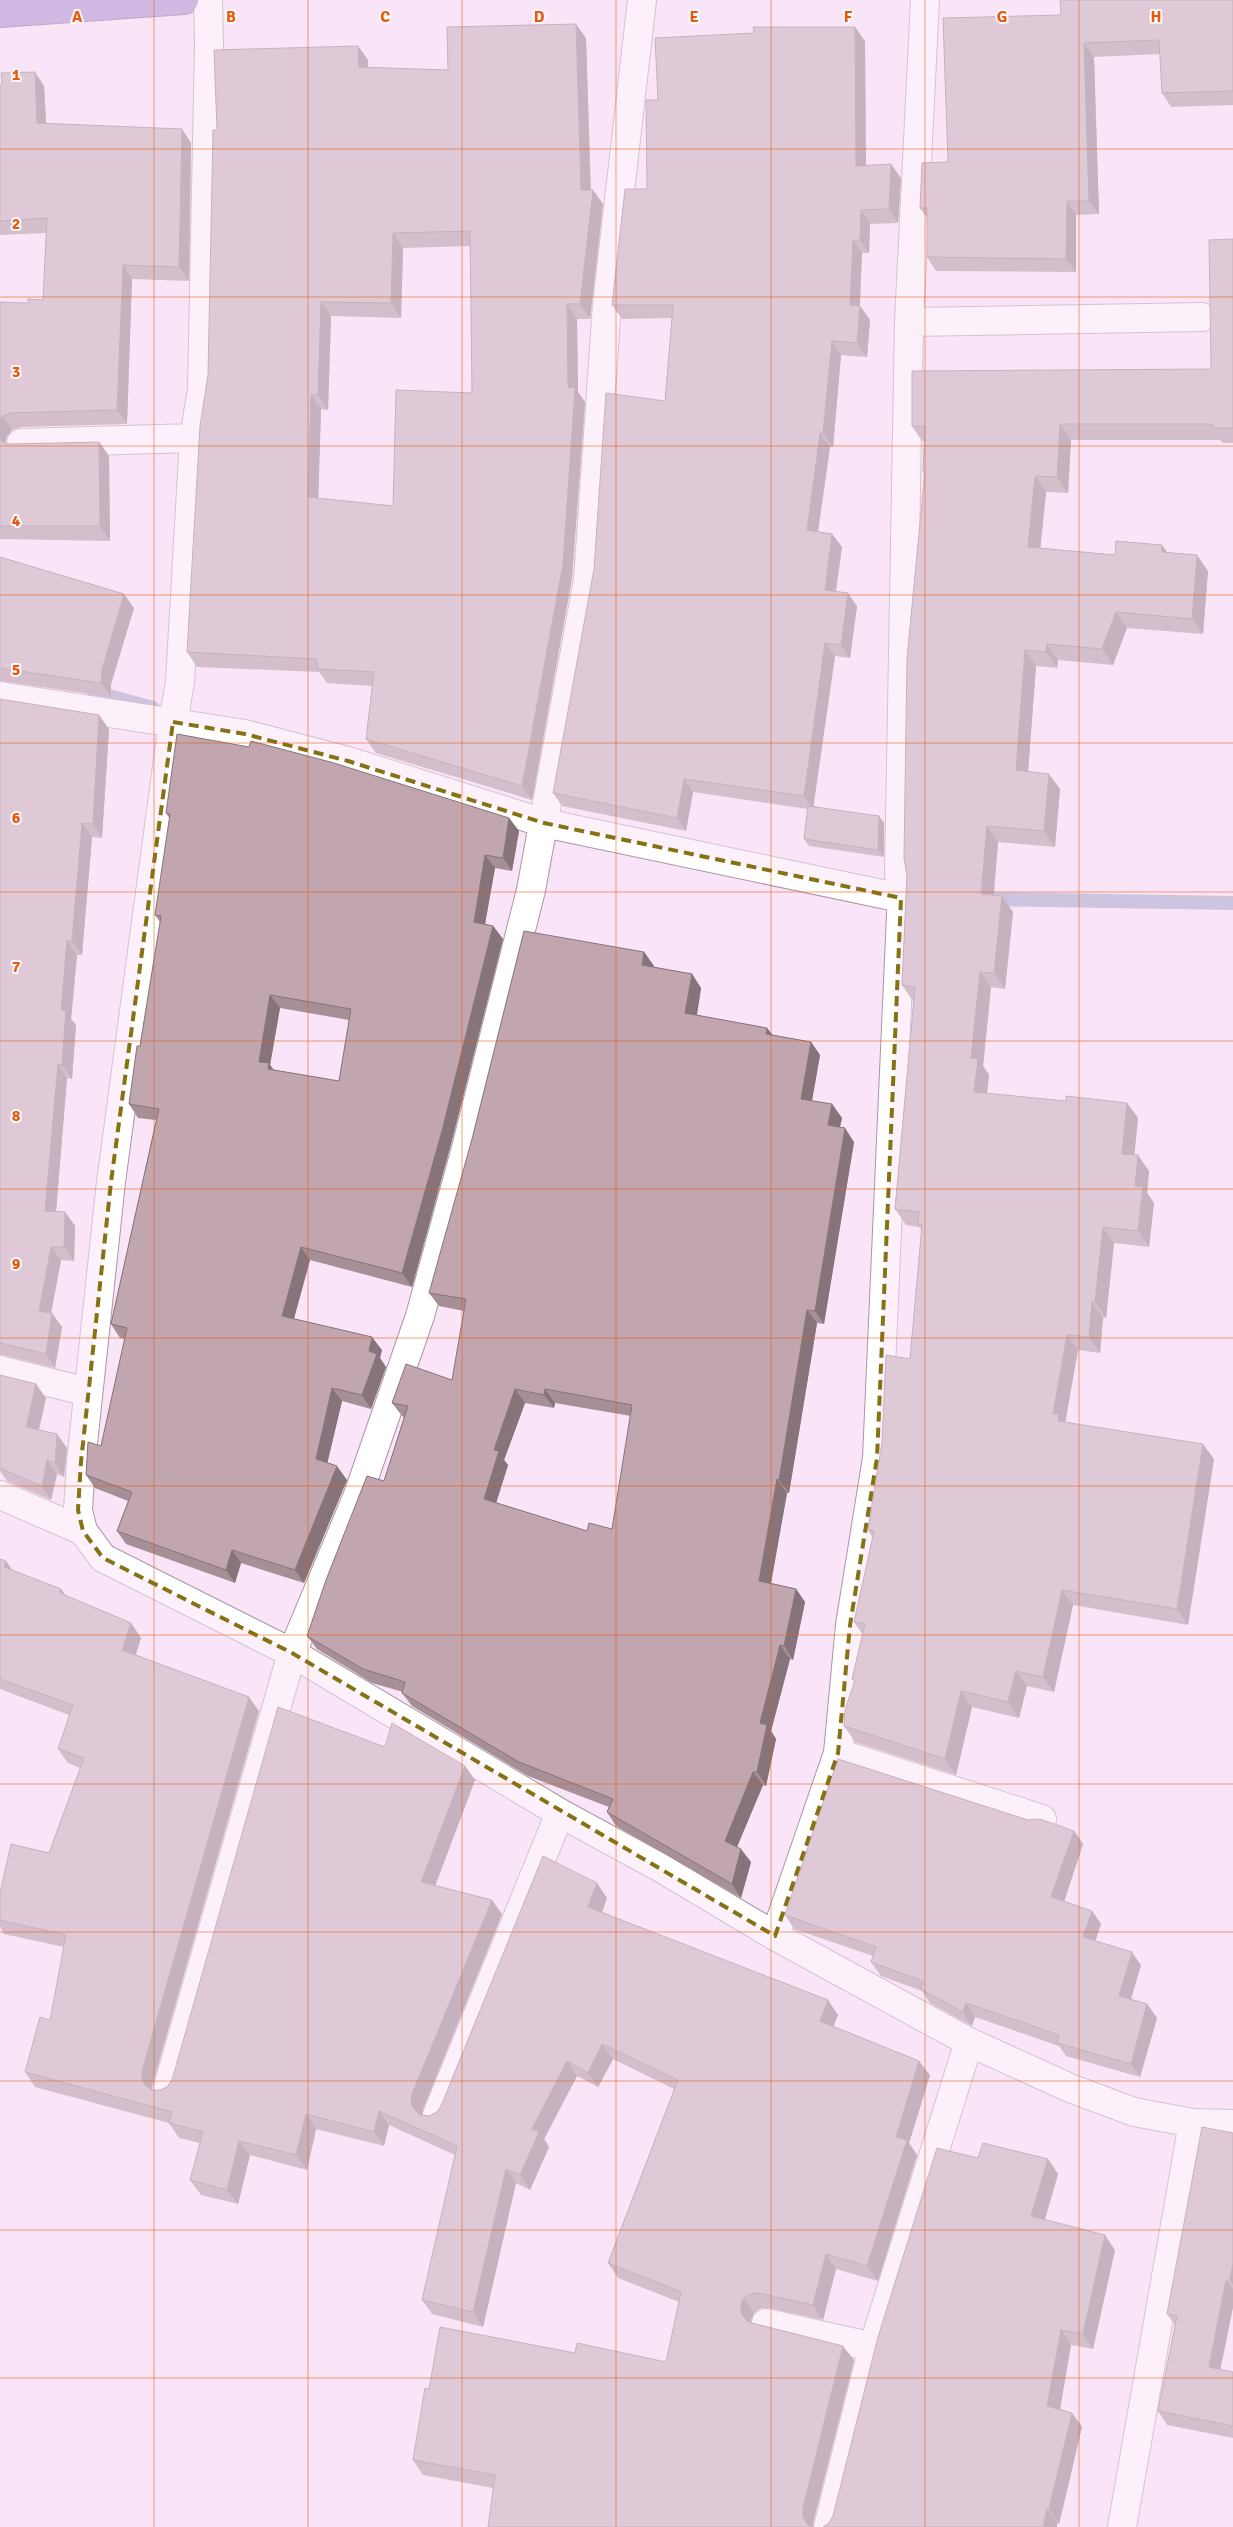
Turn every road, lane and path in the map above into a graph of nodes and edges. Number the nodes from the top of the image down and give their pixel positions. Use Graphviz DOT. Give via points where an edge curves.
graph roads {
  1 [pos="184,0"];
  2 [pos="208,0"];
  3 [pos="642,0"];
  4 [pos="925,0"];
  5 [pos="0,13"];
  6 [pos="1202,317"];
  7 [pos="909,322"];
  8 [pos="194,438"];
  9 [pos="21,443"];
  10 [pos="0,696"];
  11 [pos="173,720"];
  12 [pos="544,820"];
  13 [pos="900,888"];
  14 [pos="0,1370"];
  15 [pos="88,1392"];
  16 [pos="0,1495"];
  17 [pos="83,1531"];
  18 [pos="292,1653"];
  19 [pos="838,1753"];
  20 [pos="560,1813"];
  21 [pos="1042,1819"];
  22 [pos="775,1936"];
  23 [pos="969,2042"];
  24 [pos="167,2090"];
  25 [pos="437,2116"];
  26 [pos="1193,2123"];
  27 [pos="1233,2124"];
  28 [pos="766,2323"];
  29 [pos="873,2347"];
  30 [pos="828,2527"];
  31 [pos="1122,2527"];
  1 -- 5 [label="highway"];
  2 -- 8 [label="street" via="202,389"];
  3 -- 12 [label="street" via="607,304 588,580"];
  4 -- 7 [label="street"];
  6 -- 7 [label="street"];
  7 -- 13 [label="street"];
  8 -- 9 [label="street"];
  8 -- 11 [label="street" via="180,682"];
  10 -- 11 [label="street"];
  11 -- 12 [label="street" via="245,734 348,761"];
  11 -- 15 [label="street" via="111,1182"];
  12 -- 13 [label="street"];
  12 -- 18 [label="street" via="531,890 420,1316 358,1495"];
  13 -- 19 [label="street" via="877,1458 850,1625"];
  14 -- 15 [label="street"];
  15 -- 17 [label="street" via="78,1510"];
  16 -- 17 [label="street"];
  17 -- 18 [label="street" via="103,1558"];
  18 -- 20 [label="street"];
  18 -- 24 [label="street"];
  19 -- 21 [label="street"];
  19 -- 22 [label="street"];
  20 -- 22 [label="street"];
  20 -- 25 [label="street"];
  22 -- 23 [label="street"];
  23 -- 26 [label="street" via="1070,2088 1134,2112"];
  23 -- 29 [label="street"];
  26 -- 27 [label="street"];
  26 -- 31 [label="street"];
  28 -- 29 [label="street"];
  29 -- 30 [label="street"];
}
